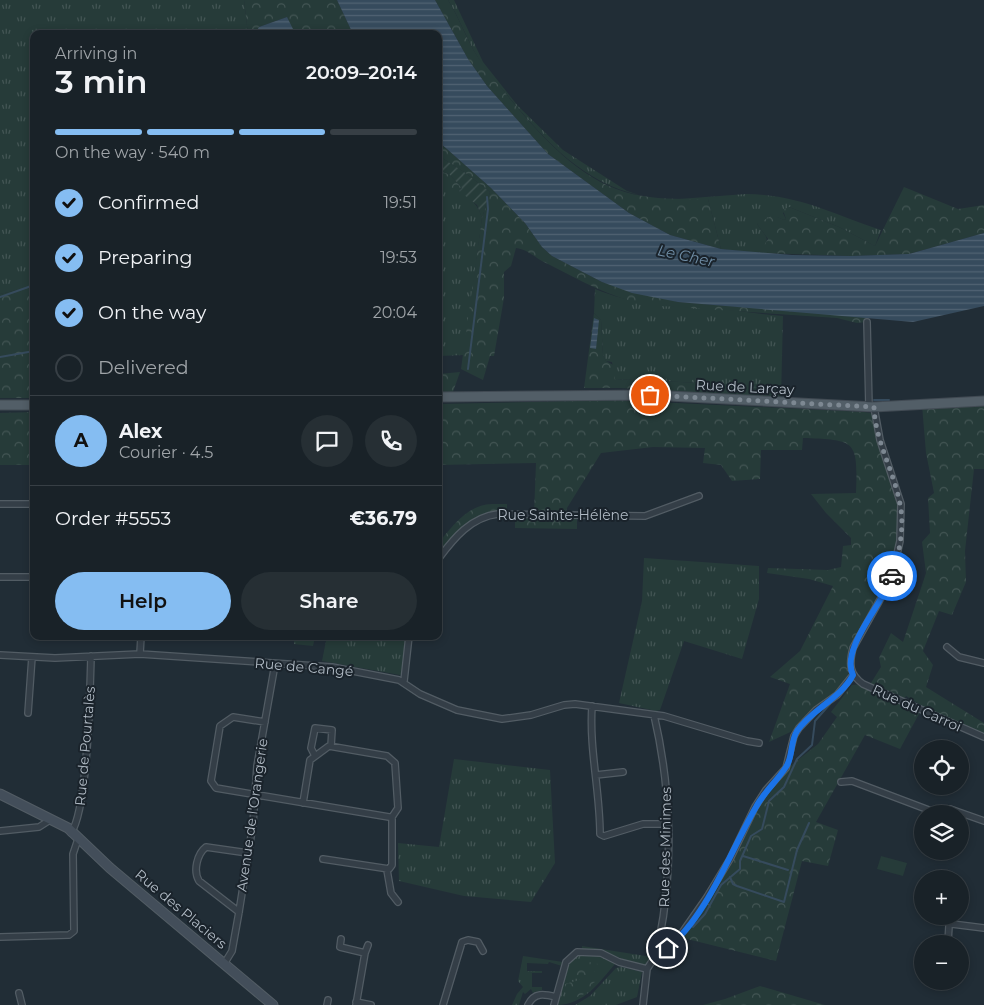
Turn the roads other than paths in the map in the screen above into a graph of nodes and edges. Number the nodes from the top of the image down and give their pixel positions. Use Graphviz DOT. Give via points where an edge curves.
graph roads {
  1 [pos="867,322"];
  2 [pos="442,397"];
  3 [pos="984,401"];
  4 [pos="30,404"];
  5 [pos="0,405"];
  6 [pos="871,407"];
  7 [pos="699,496"];
  8 [pos="0,504"];
  9 [pos="30,504"];
  10 [pos="442,555"];
  11 [pos="0,577"];
  12 [pos="30,577"];
  13 [pos="141,640"];
  14 [pos="409,640"];
  15 [pos="947,646"];
  16 [pos="140,654"];
  17 [pos="0,655"];
  18 [pos="91,656"];
  19 [pos="32,657"];
  20 [pos="984,663"];
  21 [pos="274,664"];
  22 [pos="853,675"];
  23 [pos="404,681"];
  24 [pos="592,706"];
  25 [pos="28,713"];
  26 [pos="654,715"];
  27 [pos="264,722"];
  28 [pos="984,737"];
  29 [pos="759,742"];
  30 [pos="331,746"];
  31 [pos="315,756"];
  32 [pos="623,772"];
  33 [pos="596,775"];
  34 [pos="840,782"];
  35 [pos="0,794"];
  36 [pos="255,795"];
  37 [pos="303,803"];
  38 [pos="391,817"];
  39 [pos="50,820"];
  40 [pos="984,821"];
  41 [pos="668,824"];
  42 [pos="0,831"];
  43 [pos="75,836"];
  44 [pos="248,852"];
  45 [pos="323,859"];
  46 [pos="387,870"];
  47 [pos="398,902"];
  48 [pos="239,912"];
  49 [pos="984,928"];
  50 [pos="948,935"];
  51 [pos="0,937"];
  52 [pos="341,938"];
  53 [pos="368,945"];
  54 [pos="660,949"];
  55 [pos="483,951"];
  56 [pos="365,954"];
  57 [pos="224,964"];
  58 [pos="646,969"];
  59 [pos="20,993"];
  60 [pos="556,997"];
  61 [pos="356,1004"];
  62 [pos="22,1005"];
  63 [pos="273,1005"];
  64 [pos="371,1005"];
  65 [pos="443,1005"];
  66 [pos="528,1005"];
  67 [pos="554,1005"];
  68 [pos="643,1005"];
  1 -- 6 [label="street"];
  2 -- 6 [label="main road, Rue de Larçay" via="630,394"];
  3 -- 6 [label="main road, Rue de Larçay"];
  4 -- 5 [label="main road"];
  6 -- 22 [label="street" via="901,504 898,553 891,580 853,648 850,664"];
  7 -- 10 [label="street, Rue Sainte-Hélène" via="645,516 498,514 483,517 470,524"];
  8 -- 9 [label="street"];
  11 -- 12 [label="street"];
  13 -- 16 [label="street"];
  14 -- 23 [label="street"];
  15 -- 20 [label="street" via="959,656"];
  16 -- 18 [label="street, Rue de Cangé"];
  16 -- 21 [label="street, Rue de Cangé"];
  17 -- 19 [label="street, Rue de Cangé"];
  18 -- 19 [label="street, Rue de Cangé"];
  18 -- 43 [label="street, Rue de Pourtalès" via="85,760"];
  19 -- 25 [label="street"];
  21 -- 23 [label="street, Rue de Cangé" via="332,667"];
  21 -- 27 [label="street, Avenue de l'Orangerie"];
  22 -- 28 [label="street, Rue du Carroi" via="869,686"];
  22 -- 54 [label="street" via="837,695 799,728 786,768 766,790 707,897 679,937 667,948"];
  23 -- 24 [label="street, Rue de Cangé" via="420,694 457,710 486,717 514,718 564,704"];
  24 -- 26 [label="street, Rue de Cangé"];
  24 -- 33 [label="street"];
  26 -- 29 [label="street, Rue de Cangé"];
  26 -- 41 [label="street, Rue des Minimes" via="662,749"];
  27 -- 36 [label="street, Avenue de l'Orangerie"];
  27 -- 36 [label="street" via="232,717 222,724 211,781 217,789"];
  30 -- 31 [label="street"];
  30 -- 31 [label="street" via="332,730 315,728 311,748"];
  30 -- 38 [label="street" via="393,759 398,808"];
  31 -- 37 [label="street" via="310,760"];
  32 -- 33 [label="street"];
  33 -- 41 [label="street" via="600,834 604,836 643,824"];
  34 -- 40 [label="street" via="852,781 934,812 952,809"];
  35 -- 39 [label="street, Rue des Placiers"];
  36 -- 37 [label="street"];
  36 -- 44 [label="street, Avenue de l'Orangerie"];
  37 -- 38 [label="street"];
  38 -- 46 [label="street" via="392,865"];
  39 -- 42 [label="street" via="39,827"];
  39 -- 43 [label="street, Rue des Placiers" via="63,825"];
  41 -- 54 [label="street, Rue des Minimes"];
  43 -- 51 [label="street, Rue de Pourtalès" via="74,931 69,935"];
  43 -- 57 [label="street, Rue des Placiers"];
  44 -- 48 [label="street, Avenue de l'Orangerie"];
  44 -- 48 [label="street" via="206,847 199,855 196,874 199,880"];
  45 -- 46 [label="street"];
  46 -- 47 [label="street" via="391,893"];
  48 -- 57 [label="street, Avenue de l'Orangerie" via="232,951"];
  49 -- 50 [label="street" via="952,924"];
  52 -- 56 [label="street" via="340,947"];
  53 -- 56 [label="street"];
  54 -- 58 [label="street"];
  55 -- 65 [label="street" via="478,942 462,942"];
  56 -- 61 [label="street"];
  57 -- 63 [label="street, Rue des Placiers"];
  58 -- 60 [label="street" via="601,953 577,952 566,962"];
  58 -- 68 [label="street"];
  59 -- 62 [label="street"];
  60 -- 66 [label="street" via="539,994"];
  60 -- 67 [label="street"];
  61 -- 64 [label="street"];
}
